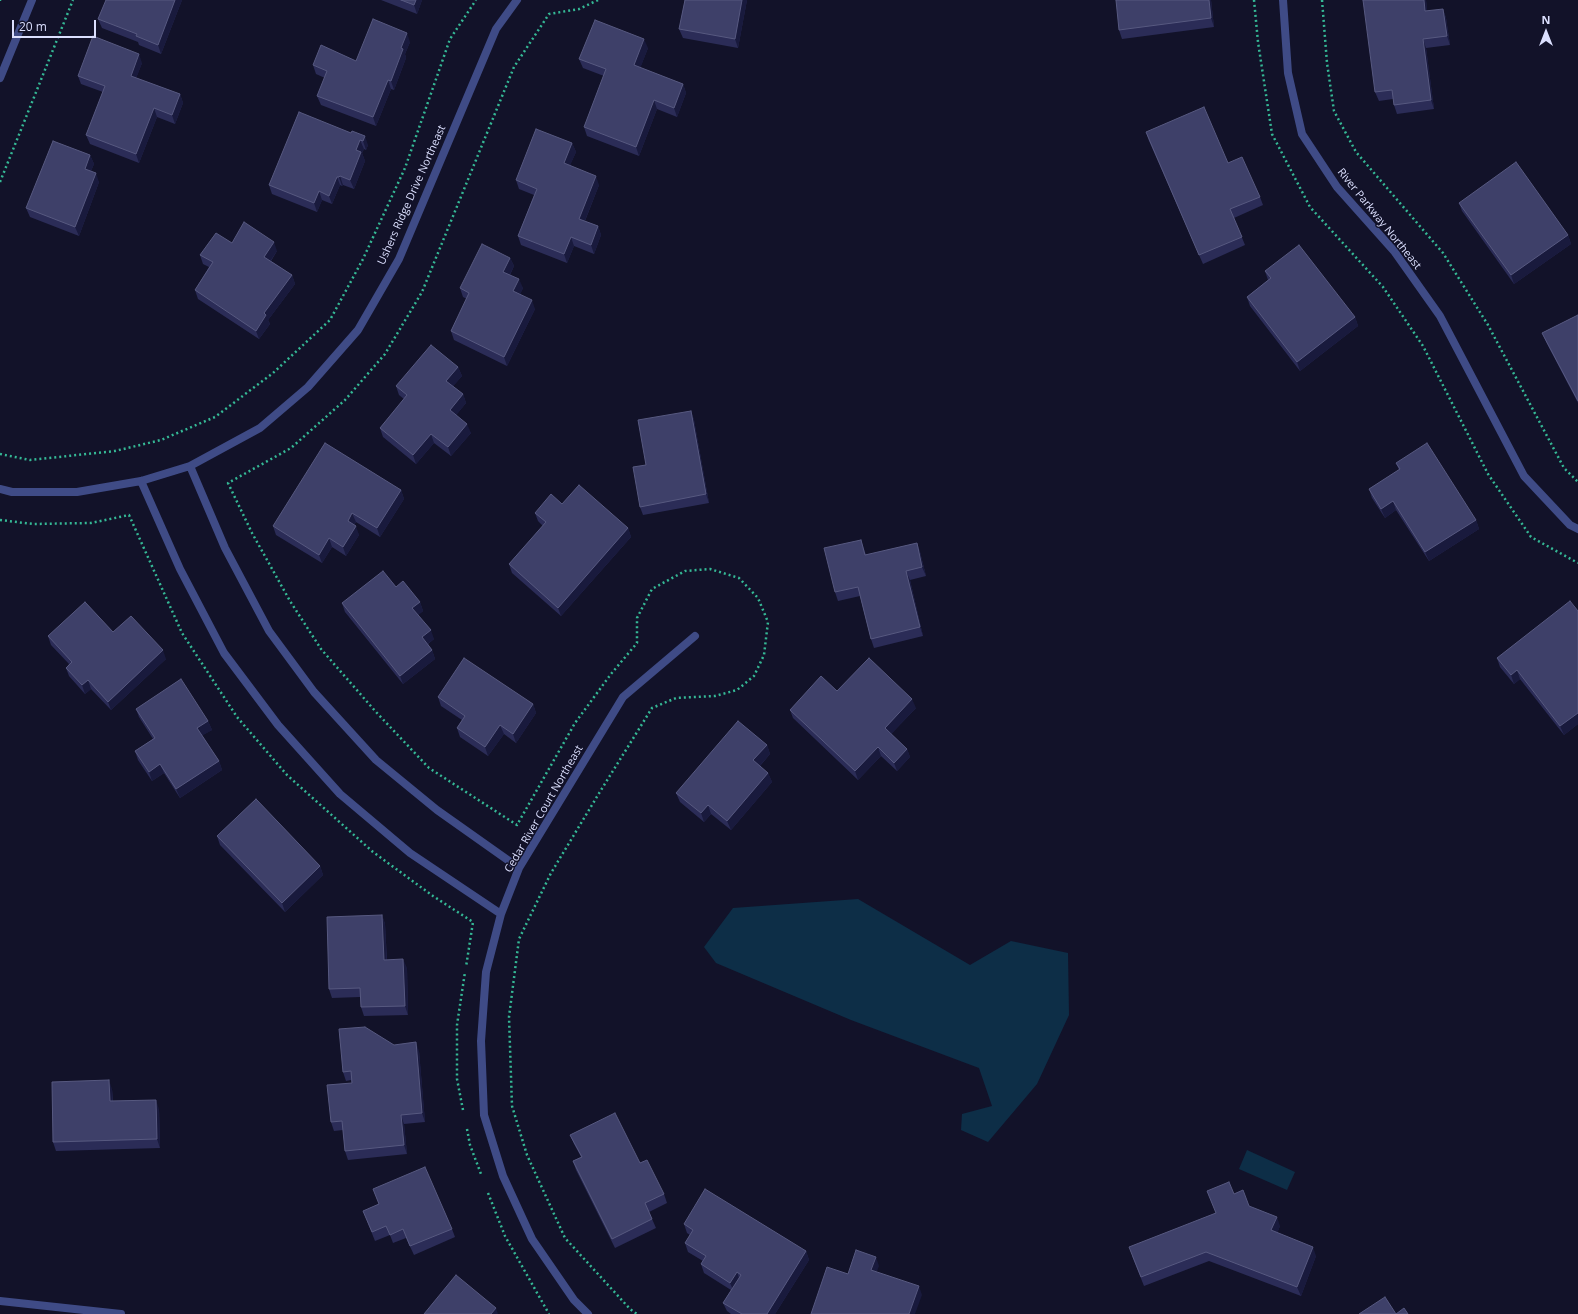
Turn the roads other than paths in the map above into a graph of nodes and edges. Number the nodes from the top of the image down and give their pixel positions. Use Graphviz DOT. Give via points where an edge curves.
graph roads {
  1 [pos="32,0"];
  2 [pos="517,0"];
  3 [pos="1283,0"];
  4 [pos="0,78"];
  5 [pos="190,466"];
  6 [pos="141,482"];
  7 [pos="0,489"];
  8 [pos="1578,529"];
  9 [pos="696,636"];
  10 [pos="520,868"];
  11 [pos="501,914"];
  12 [pos="0,1301"];
  13 [pos="121,1314"];
  14 [pos="588,1314"];
  1 -- 4 [label="street"];
  2 -- 5 [label="street, Ushers Ridge Drive Northeast" via="496,28 399,259 358,330 308,387 260,428"];
  3 -- 8 [label="street, River Parkway Northeast" via="1288,73 1302,134 1337,187 1394,251 1440,316 1524,476 1570,525"];
  5 -- 6 [label="street, Ushers Ridge Drive Northeast"];
  5 -- 10 [label="street" via="226,548 268,631 314,692 376,760 437,810"];
  6 -- 7 [label="street, Ushers Ridge Drive Northeast" via="76,492 12,492"];
  6 -- 11 [label="street" via="180,569 224,653 278,725 340,794 410,853"];
  9 -- 10 [label="street, Cedar River Court Northeast" via="623,697"];
  10 -- 11 [label="street, Cedar River Court Northeast"];
  11 -- 14 [label="street, Cedar River Court Northeast" via="486,972 481,1041 484,1114 503,1176 532,1239 574,1300"];
  12 -- 13 [label="street"];
}
